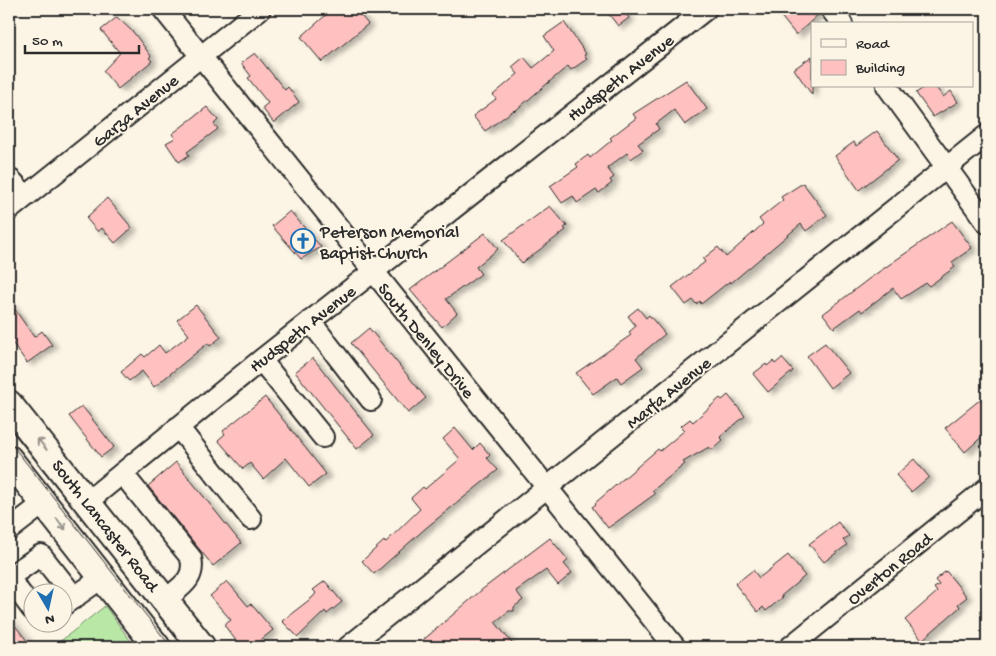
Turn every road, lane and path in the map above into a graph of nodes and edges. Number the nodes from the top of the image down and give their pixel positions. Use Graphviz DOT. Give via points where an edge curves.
graph roads {
  1 [pos="163,9"];
  2 [pos="260,9"];
  3 [pos="706,9"];
  4 [pos="831,9"];
  5 [pos="841,22"];
  6 [pos="200,57"];
  7 [pos="888,88"];
  8 [pos="987,135"];
  9 [pos="946,169"];
  10 [pos="9,182"];
  11 [pos="26,196"];
  12 [pos="9,210"];
  13 [pos="987,223"];
  14 [pos="373,273"];
  15 [pos="310,321"];
  16 [pos="261,360"];
  17 [pos="371,400"];
  18 [pos="9,404"];
  19 [pos="178,427"];
  20 [pos="322,437"];
  21 [pos="9,459"];
  22 [pos="122,473"];
  23 [pos="547,488"];
  24 [pos="987,488"];
  25 [pos="88,501"];
  26 [pos="44,503"];
  27 [pos="251,519"];
  28 [pos="9,530"];
  29 [pos="103,577"];
  30 [pos="9,578"];
  31 [pos="58,584"];
  32 [pos="22,596"];
  33 [pos="72,600"];
  34 [pos="165,600"];
  35 [pos="157,647"];
  36 [pos="202,647"];
  37 [pos="348,647"];
  38 [pos="675,647"];
  39 [pos="790,647"];
  1 -- 6 [label="street, South Denley Drive"];
  2 -- 6 [label="street, Garza Avenue"];
  3 -- 14 [label="street, Hudspeth Avenue"];
  4 -- 5 [label="street"];
  6 -- 11 [label="street, Garza Avenue"];
  6 -- 14 [label="street, South Denley Drive"];
  7 -- 9 [label="street"];
  8 -- 9 [label="street, Marfa Avenue"];
  9 -- 13 [label="street"];
  9 -- 23 [label="street, Marfa Avenue"];
  10 -- 11 [label="street" via="11,180"];
  11 -- 12 [label="street, Garza Avenue"];
  14 -- 15 [label="street, Hudspeth Avenue"];
  14 -- 23 [label="street, South Denley Drive"];
  15 -- 16 [label="street, Hudspeth Avenue"];
  15 -- 17 [label="street"];
  16 -- 19 [label="street, Hudspeth Avenue"];
  16 -- 20 [label="street"];
  25 -- 18 [label="main road, South Lancaster Road, one-way"];
  19 -- 22 [label="street, Hudspeth Avenue"];
  19 -- 27 [label="street"];
  21 -- 26 [label="main road, South Lancaster Road"];
  22 -- 25 [label="street, Hudspeth Avenue"];
  22 -- 34 [label="street" via="190,558 191,576"];
  23 -- 37 [label="street, Marfa Avenue"];
  23 -- 38 [label="street, South Denley Drive"];
  24 -- 39 [label="street, Overton Road"];
  25 -- 34 [label="main road, South Lancaster Road"];
  26 -- 28 [label="street"];
  26 -- 29 [label="main road, South Lancaster Road, one-way"];
  29 -- 33 [label="street"];
  29 -- 35 [label="main road, South Lancaster Road"];
  30 -- 31 [label="street" via="41,555"];
  30 -- 32 [label="street"];
  34 -- 36 [label="main road, South Lancaster Road"];
}
